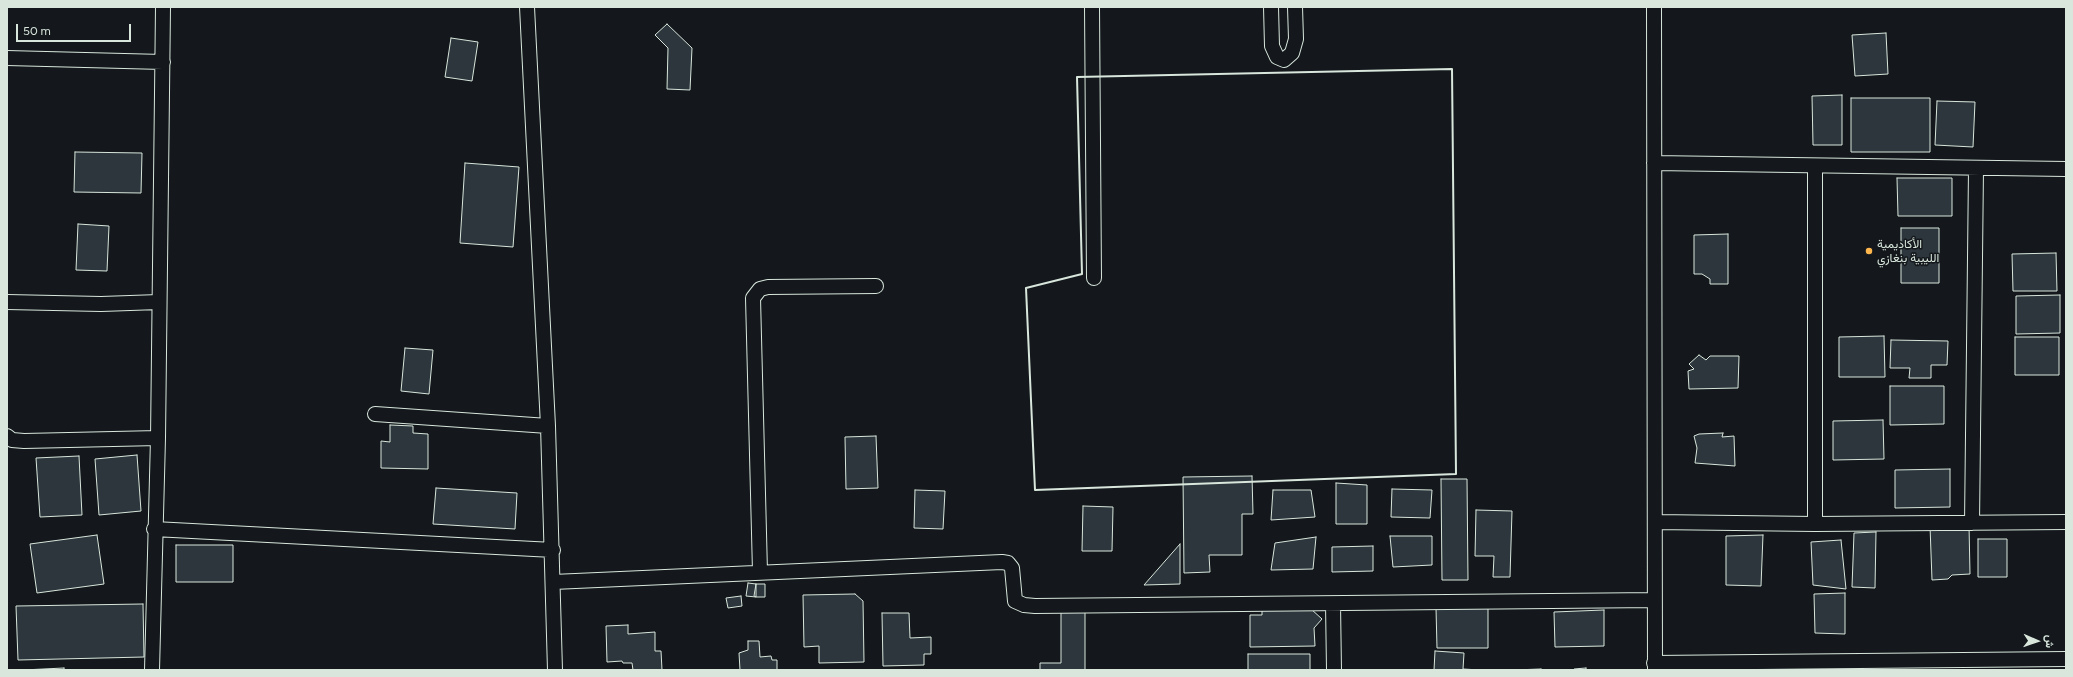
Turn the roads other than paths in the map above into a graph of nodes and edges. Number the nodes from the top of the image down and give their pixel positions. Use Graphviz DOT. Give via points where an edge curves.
graph roads {
  1 [pos="163,7"];
  2 [pos="528,7"];
  3 [pos="1092,7"];
  4 [pos="1272,7"];
  5 [pos="1296,7"];
  6 [pos="1654,7"];
  7 [pos="7,58"];
  8 [pos="163,62"];
  9 [pos="1654,164"];
  10 [pos="1815,166"];
  11 [pos="1976,169"];
  12 [pos="2066,169"];
  13 [pos="1094,278"];
  14 [pos="876,286"];
  15 [pos="7,302"];
  16 [pos="160,302"];
  17 [pos="375,414"];
  18 [pos="548,426"];
  19 [pos="7,436"];
  20 [pos="158,438"];
  21 [pos="1655,522"];
  22 [pos="2066,522"];
  23 [pos="1972,523"];
  24 [pos="1815,524"];
  25 [pos="154,529"];
  26 [pos="553,550"];
  27 [pos="760,572"];
  28 [pos="553,582"];
  29 [pos="1654,600"];
  30 [pos="1333,604"];
  31 [pos="2066,659"];
  32 [pos="1655,666"];
  33 [pos="152,670"];
  34 [pos="555,670"];
  35 [pos="1334,670"];
  1 -- 8 [label="street"];
  2 -- 18 [label="street"];
  3 -- 13 [label="street"];
  4 -- 5 [label="street" via="1272,46 1277,57 1284,60 1292,52 1296,38"];
  6 -- 9 [label="street"];
  7 -- 8 [label="street"];
  8 -- 16 [label="street"];
  9 -- 10 [label="street"];
  9 -- 21 [label="street"];
  10 -- 11 [label="street"];
  10 -- 24 [label="street"];
  11 -- 12 [label="street"];
  11 -- 23 [label="street"];
  14 -- 27 [label="street" via="768,287 760,289 753,298"];
  15 -- 16 [label="street"];
  16 -- 20 [label="street"];
  17 -- 18 [label="street"];
  18 -- 26 [label="street"];
  19 -- 20 [label="street" via="12,440 24,441"];
  20 -- 25 [label="street"];
  21 -- 24 [label="street"];
  21 -- 29 [label="street"];
  22 -- 23 [label="street"];
  23 -- 24 [label="street"];
  25 -- 26 [label="street"];
  25 -- 33 [label="street"];
  26 -- 28 [label="street"];
  27 -- 28 [label="street"];
  27 -- 30 [label="street" via="1002,562 1012,567 1015,601 1024,605"];
  28 -- 34 [label="street"];
  29 -- 30 [label="street"];
  29 -- 32 [label="street"];
  30 -- 35 [label="street"];
  31 -- 32 [label="street"];
}
